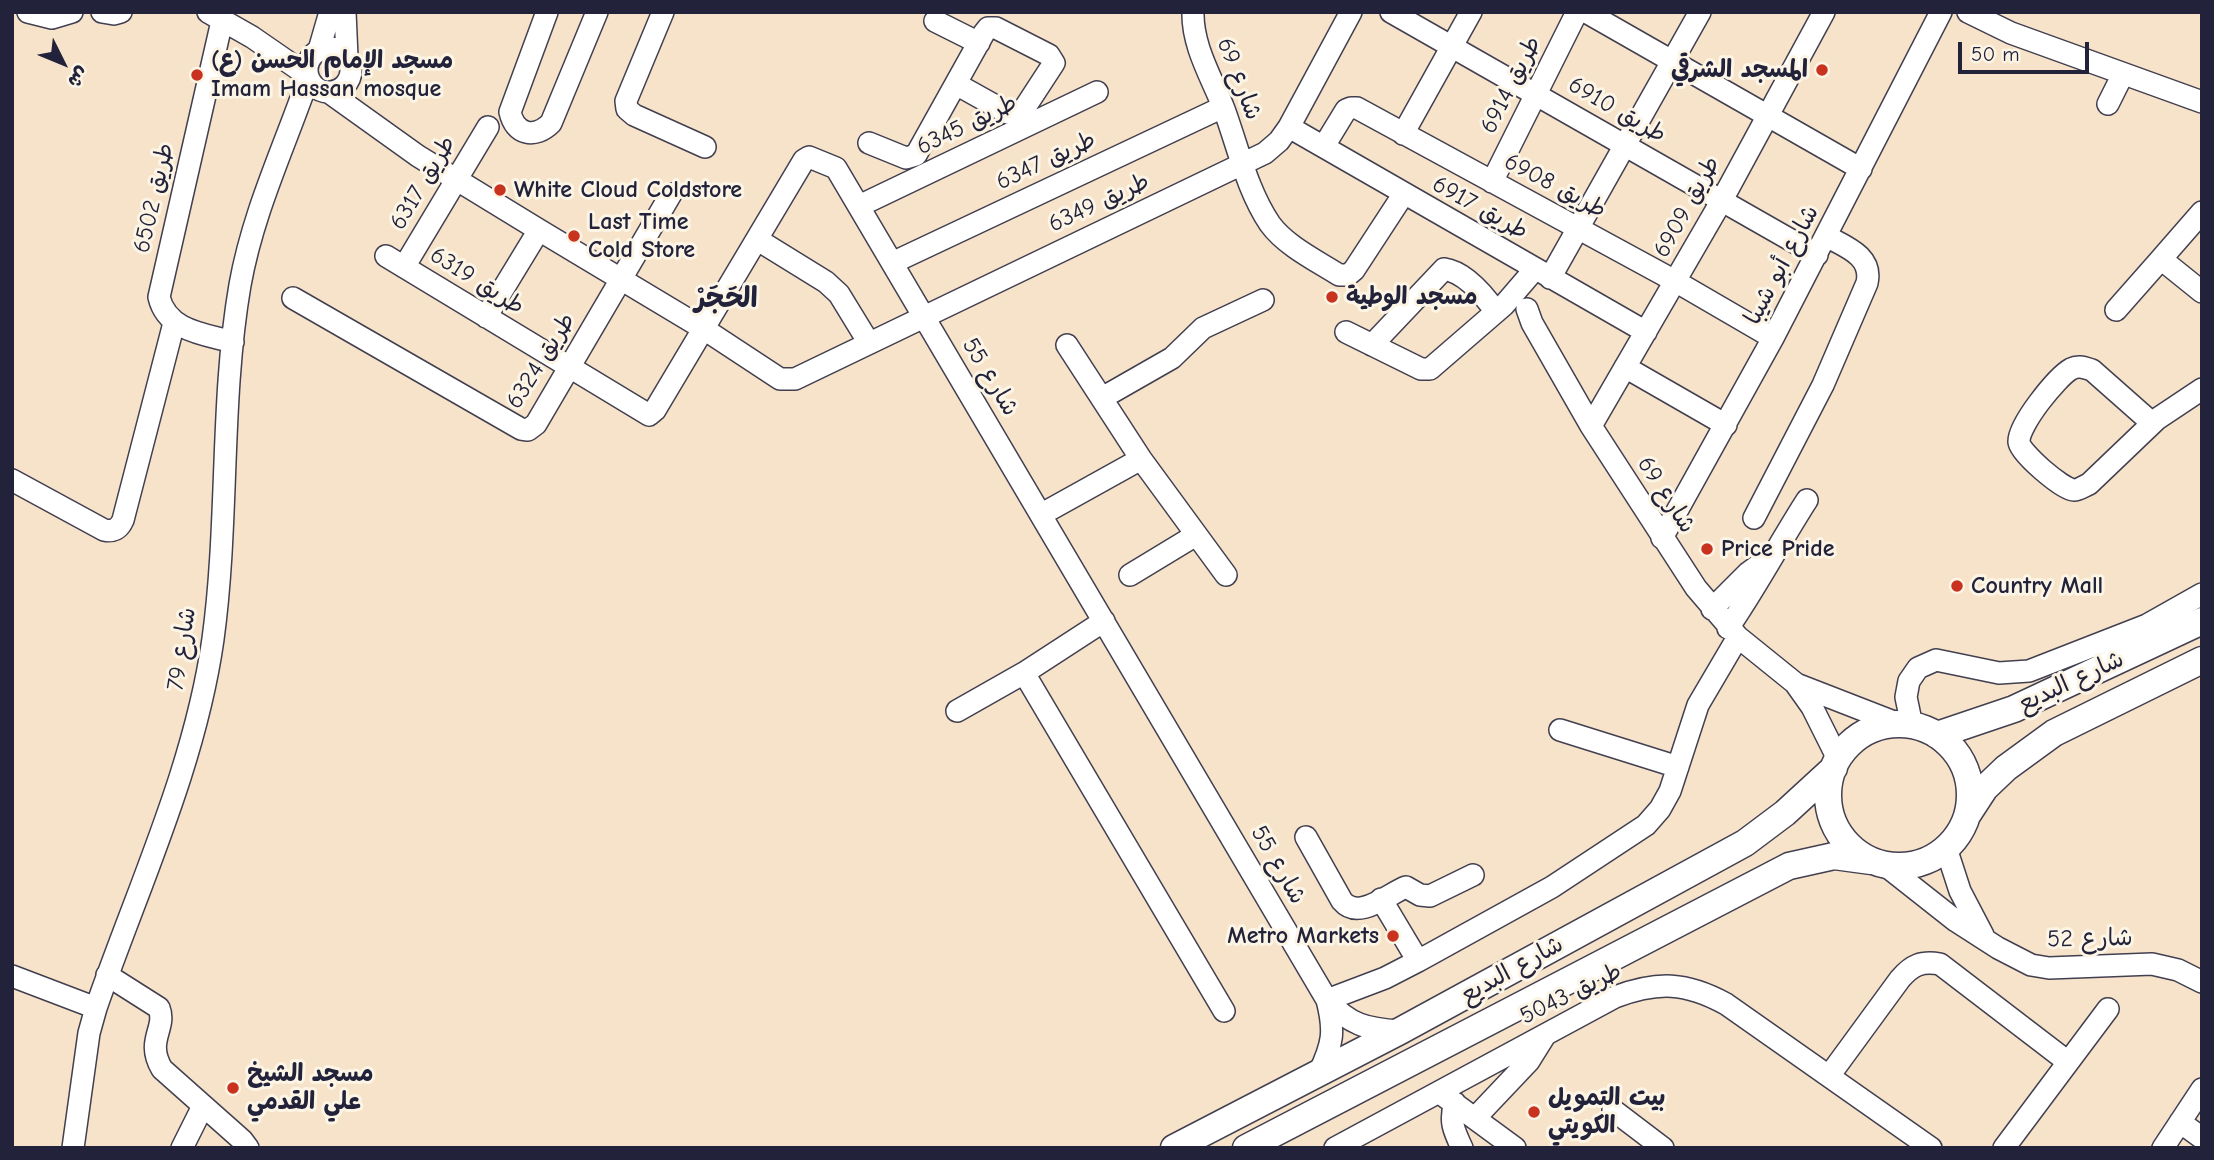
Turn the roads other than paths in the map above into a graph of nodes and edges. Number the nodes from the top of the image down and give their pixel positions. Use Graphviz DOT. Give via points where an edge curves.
graph roads {
  1 [pos="29,12"];
  2 [pos="72,12"];
  3 [pos="102,12"];
  4 [pos="121,12"];
  5 [pos="330,12"];
  6 [pos="345,12"];
  7 [pos="547,12"];
  8 [pos="597,12"];
  9 [pos="663,12"];
  10 [pos="1193,12"];
  11 [pos="1351,12"];
  12 [pos="1391,12"];
  13 [pos="1471,12"];
  14 [pos="1577,12"];
  15 [pos="1586,12"];
  16 [pos="1700,12"];
  17 [pos="1824,12"];
  18 [pos="1941,12"];
  19 [pos="1968,12"];
  20 [pos="215,16"];
  21 [pos="935,21"];
  22 [pos="252,37"];
  23 [pos="979,43"];
  24 [pos="1452,46"];
  25 [pos="317,51"];
  26 [pos="1673,61"];
  27 [pos="349,67"];
  28 [pos="2123,74"];
  29 [pos="307,77"];
  30 [pos="956,84"];
  31 [pos="1040,85"];
  32 [pos="1097,92"];
  33 [pos="329,93"];
  34 [pos="1536,94"];
  35 [pos="2202,102"];
  36 [pos="2108,104"];
  37 [pos="1223,107"];
  38 [pos="1058,111"];
  39 [pos="1768,114"];
  40 [pos="488,127"];
  41 [pos="1289,127"];
  42 [pos="387,134"];
  43 [pos="1403,134"];
  44 [pos="869,143"];
  45 [pos="1625,145"];
  46 [pos="283,146"];
  47 [pos="1324,146"];
  48 [pos="705,147"];
  49 [pos="1243,164"];
  50 [pos="1861,169"];
  51 [pos="456,179"];
  52 [pos="1492,182"];
  53 [pos="671,194"];
  54 [pos="1403,195"];
  55 [pos="1722,200"];
  56 [pos="859,206"];
  57 [pos="2202,212"];
  58 [pos="1578,228"];
  59 [pos="539,230"];
  60 [pos="758,240"];
  61 [pos="1821,246"];
  62 [pos="2161,259"];
  63 [pos="395,261"];
  64 [pos="892,263"];
  65 [pos="1543,273"];
  66 [pos="621,280"];
  67 [pos="1675,281"];
  68 [pos="2202,292"];
  69 [pos="293,298"];
  70 [pos="1264,300"];
  71 [pos="1527,309"];
  72 [pos="2116,310"];
  73 [pos="1496,312"];
  74 [pos="924,316"];
  75 [pos="486,317"];
  76 [pos="174,323"];
  77 [pos="704,329"];
  78 [pos="1346,332"];
  79 [pos="1646,332"];
  80 [pos="1773,338"];
  81 [pos="233,342"];
  82 [pos="869,343"];
  83 [pos="1067,345"];
  84 [pos="1372,345"];
  85 [pos="1625,367"];
  86 [pos="570,369"];
  87 [pos="2202,389"];
  88 [pos="1102,398"];
  89 [pos="2152,423"];
  90 [pos="1726,425"];
  91 [pos="1591,426"];
  92 [pos="1141,459"];
  93 [pos="12,480"];
  94 [pos="1807,500"];
  95 [pos="1042,514"];
  96 [pos="1754,518"];
  97 [pos="1196,536"];
  98 [pos="1662,538"];
  99 [pos="1772,556"];
  100 [pos="1130,575"];
  101 [pos="1226,575"];
  102 [pos="2202,594"];
  103 [pos="1712,609"];
  104 [pos="1104,621"];
  105 [pos="2202,621"];
  106 [pos="1733,632"];
  107 [pos="2202,660"];
  108 [pos="1024,673"];
  109 [pos="1795,683"];
  110 [pos="957,711"];
  111 [pos="1905,725"];
  112 [pos="1560,730"];
  113 [pos="1937,735"];
  114 [pos="1836,763"];
  115 [pos="1678,767"];
  116 [pos="1967,815"];
  117 [pos="1307,837"];
  118 [pos="1946,848"];
  119 [pos="1878,863"];
  120 [pos="1473,875"];
  121 [pos="1381,900"];
  122 [pos="1983,937"];
  123 [pos="1418,961"];
  124 [pos="107,975"];
  125 [pos="12,976"];
  126 [pos="2202,982"];
  127 [pos="1327,1000"];
  128 [pos="96,1007"];
  129 [pos="2108,1009"];
  130 [pos="1224,1012"];
  131 [pos="1399,1031"];
  132 [pos="1545,1035"];
  133 [pos="2068,1062"];
  134 [pos="1320,1073"];
  135 [pos="1829,1076"];
  136 [pos="2202,1089"];
  137 [pos="1447,1098"];
  138 [pos="204,1106"];
  139 [pos="1613,1110"];
  140 [pos="1475,1118"];
  141 [pos="2180,1122"];
  142 [pos="2202,1138"];
  143 [pos="73,1148"];
  144 [pos="182,1148"];
  145 [pos="248,1148"];
  146 [pos="1174,1148"];
  147 [pos="1246,1148"];
  148 [pos="1335,1148"];
  149 [pos="1462,1148"];
  150 [pos="1514,1148"];
  151 [pos="1663,1148"];
  152 [pos="1931,1148"];
  153 [pos="2004,1148"];
  154 [pos="2163,1148"];
  1 -- 2 [label="street" via="52,18"];
  3 -- 4 [label="street"];
  5 -- 25 [label="street"];
  6 -- 27 [label="street"];
  7 -- 8 [label="street" via="510,112 518,129 526,133 544,130 551,122"];
  9 -- 48 [label="street" via="626,101 627,109"];
  10 -- 37 [label="street, شارع 69" via="1195,39"];
  11 -- 41 [label="street, طريق 6349"];
  12 -- 24 [label="street, طريق 6910"];
  13 -- 24 [label="street"];
  14 -- 34 [label="street, طريق 6914"];
  15 -- 26 [label="street"];
  16 -- 26 [label="street"];
  17 -- 39 [label="street, طريق 6909"];
  18 -- 50 [label="street, شارع أبو شيبا"];
  19 -- 28 [label="street" via="2011,33"];
  20 -- 22 [label="street"];
  20 -- 76 [label="street, طريق 6502" via="160,286 162,307"];
  21 -- 23 [label="street"];
  22 -- 25 [label="street"];
  22 -- 29 [label="street"];
  23 -- 30 [label="street"];
  23 -- 31 [label="street" via="992,27 1049,55 1053,67"];
  24 -- 34 [label="street, طريق 6910"];
  24 -- 43 [label="street"];
  25 -- 27 [label="street" via="335,48"];
  25 -- 29 [label="street" via="310,58"];
  26 -- 39 [label="street"];
  26 -- 45 [label="street"];
  27 -- 33 [label="street" via="346,85"];
  27 -- 42 [label="street" via="361,96"];
  28 -- 35 [label="street"];
  28 -- 36 [label="street"];
  29 -- 33 [label="street" via="313,86"];
  29 -- 46 [label="street, شارع 79"];
  30 -- 31 [label="street" via="1012,114 1024,109"];
  30 -- 44 [label="street" via="914,157 905,158"];
  31 -- 38 [label="street"];
  32 -- 38 [label="street, طريق 6345"];
  33 -- 42 [label="street"];
  33 -- 46 [label="street, شارع 79"];
  34 -- 45 [label="street, طريق 6910"];
  34 -- 52 [label="street, طريق 6914"];
  37 -- 49 [label="street, شارع 69"];
  37 -- 64 [label="street, طريق 6347"];
  38 -- 56 [label="street, طريق 6345"];
  39 -- 50 [label="street"];
  39 -- 55 [label="street, طريق 6909"];
  40 -- 51 [label="street, طريق 6317"];
  41 -- 47 [label="street, طريق 6917"];
  41 -- 49 [label="street, طريق 6349" via="1272,147"];
  42 -- 51 [label="street"];
  43 -- 47 [label="street, طريق 6908" via="1351,107"];
  43 -- 52 [label="street, طريق 6908"];
  45 -- 55 [label="street, طريق 6910"];
  45 -- 58 [label="street"];
  46 -- 81 [label="street, شارع 79" via="246,256"];
  47 -- 54 [label="street, طريق 6917"];
  49 -- 54 [label="street, شارع 69" via="1272,226 1289,243 1339,275 1352,273"];
  49 -- 74 [label="street, طريق 6349"];
  50 -- 61 [label="street, شارع أبو شيبا"];
  51 -- 59 [label="street"];
  51 -- 63 [label="street, طريق 6317"];
  52 -- 58 [label="street, طريق 6908"];
  53 -- 66 [label="street, طريق 6324"];
  54 -- 65 [label="street, طريق 6917"];
  55 -- 61 [label="street, طريق 6910"];
  55 -- 67 [label="street, طريق 6909"];
  56 -- 60 [label="street, شارع 55" via="840,173 808,157"];
  56 -- 64 [label="street, شارع 55"];
  57 -- 62 [label="street"];
  58 -- 65 [label="street"];
  58 -- 67 [label="street, طريق 6908"];
  59 -- 66 [label="street"];
  59 -- 75 [label="street"];
  60 -- 77 [label="street"];
  60 -- 82 [label="street" via="839,294"];
  61 -- 80 [label="street, شارع أبو شيبا"];
  61 -- 96 [label="street, طريق 6910" via="1861,257 1868,269 1867,284 1823,385"];
  62 -- 68 [label="street"];
  62 -- 72 [label="street"];
  63 -- 75 [label="street, طريق 6319"];
  64 -- 74 [label="street, شارع 55"];
  65 -- 73 [label="street"];
  65 -- 79 [label="street, طريق 6917"];
  66 -- 77 [label="street"];
  66 -- 86 [label="street, طريق 6324"];
  67 -- 79 [label="street, طريق 6909"];
  67 -- 80 [label="street, طريق 6908"];
  69 -- 86 [label="street, طريق 6324" via="524,430 533,428"];
  70 -- 88 [label="street" via="1203,328 1172,358"];
  71 -- 91 [label="street, شارع 69"];
  73 -- 84 [label="street" via="1430,369"];
  73 -- 84 [label="street" via="1476,288 1444,269"];
  74 -- 82 [label="street"];
  74 -- 95 [label="street, شارع 55"];
  75 -- 86 [label="street, طريق 6319"];
  76 -- 81 [label="street"];
  76 -- 93 [label="street" via="119,527 104,530"];
  77 -- 82 [label="street" via="788,380"];
  77 -- 86 [label="street, طريق 6319" via="649,415"];
  78 -- 84 [label="street"];
  79 -- 85 [label="street, طريق 6909"];
  80 -- 90 [label="street, شارع أبو شيبا"];
  81 -- 124 [label="street, شارع 79" via="219,572 200,706 182,771"];
  83 -- 88 [label="street"];
  85 -- 90 [label="street"];
  85 -- 91 [label="street, طريق 6909"];
  87 -- 89 [label="street"];
  88 -- 92 [label="street"];
  89 -- 89 [label="street" via="2089,484 2076,490 2053,479 2020,447 2018,439 2036,406 2070,370 2080,366 2092,370"];
  90 -- 98 [label="street, شارع أبو شيبا"];
  91 -- 98 [label="street, شارع 69"];
  92 -- 95 [label="street"];
  92 -- 97 [label="street"];
  94 -- 99 [label="street"];
  95 -- 104 [label="street, شارع 55"];
  97 -- 100 [label="street"];
  97 -- 101 [label="street"];
  98 -- 103 [label="street, شارع 69"];
  99 -- 103 [label="street" via="1755,566"];
  99 -- 106 [label="street"];
  102 -- 111 [label="street" via="2147,625 2029,671 1999,673 1936,660 1918,668 1909,681"];
  103 -- 106 [label="street, شارع 69"];
  104 -- 108 [label="street"];
  104 -- 127 [label="street, شارع 55"];
  105 -- 113 [label="main road, شارع البديع" via="2014,709"];
  106 -- 109 [label="street, شارع 69"];
  106 -- 115 [label="street" via="1698,705"];
  107 -- 116 [label="main road, شارع البديع" via="2054,733 1992,781"];
  108 -- 110 [label="street"];
  108 -- 130 [label="street"];
  109 -- 111 [label="street, شارع 69"];
  109 -- 114 [label="street, شارع 69" via="1812,707"];
  111 -- 113 [label="main road"];
  111 -- 114 [label="main road" via="1875,728 1864,734"];
  112 -- 115 [label="street"];
  113 -- 116 [label="main road" via="1955,750 1966,770"];
  114 -- 119 [label="main road" via="1828,789 1838,832 1852,849"];
  114 -- 131 [label="main road, شارع البديع" via="1785,813 1745,843"];
  115 -- 123 [label="street" via="1660,809 1630,838"];
  116 -- 118 [label="main road"];
  117 -- 121 [label="street" via="1346,906 1357,910"];
  118 -- 119 [label="main road" via="1917,864"];
  118 -- 122 [label="street" via="1960,891"];
  119 -- 122 [label="street, شارع 52"];
  119 -- 147 [label="main road, شارع البديع" via="1834,856 1789,866"];
  120 -- 121 [label="street" via="1430,896 1406,887"];
  121 -- 123 [label="street"];
  122 -- 126 [label="street, شارع 52" via="2031,965 2151,964"];
  123 -- 127 [label="street"];
  124 -- 128 [label="street, شارع 79"];
  124 -- 138 [label="street" via="159,1008 162,1015 154,1043 158,1061"];
  125 -- 128 [label="street"];
  127 -- 131 [label="street, شارع 55" via="1358,1025"];
  127 -- 134 [label="street, شارع 55" via="1333,1033"];
  128 -- 143 [label="street, شارع 79"];
  129 -- 133 [label="street"];
  131 -- 134 [label="main road, شارع البديع"];
  132 -- 135 [label="street, طريق 5043" via="1637,989 1683,986 1726,1004"];
  132 -- 137 [label="street, طريق 5043"];
  132 -- 140 [label="street" via="1529,1061"];
  133 -- 135 [label="street" via="1940,964 1924,961 1910,967"];
  133 -- 153 [label="street"];
  134 -- 146 [label="main road, شارع البديع"];
  135 -- 152 [label="street, طريق 5043"];
  136 -- 141 [label="street"];
  137 -- 140 [label="street"];
  137 -- 148 [label="street, طريق 5043"];
  137 -- 149 [label="street"];
  138 -- 144 [label="street"];
  138 -- 145 [label="street"];
  139 -- 151 [label="street"];
  140 -- 150 [label="street"];
  141 -- 142 [label="street"];
  141 -- 154 [label="street"];
}
